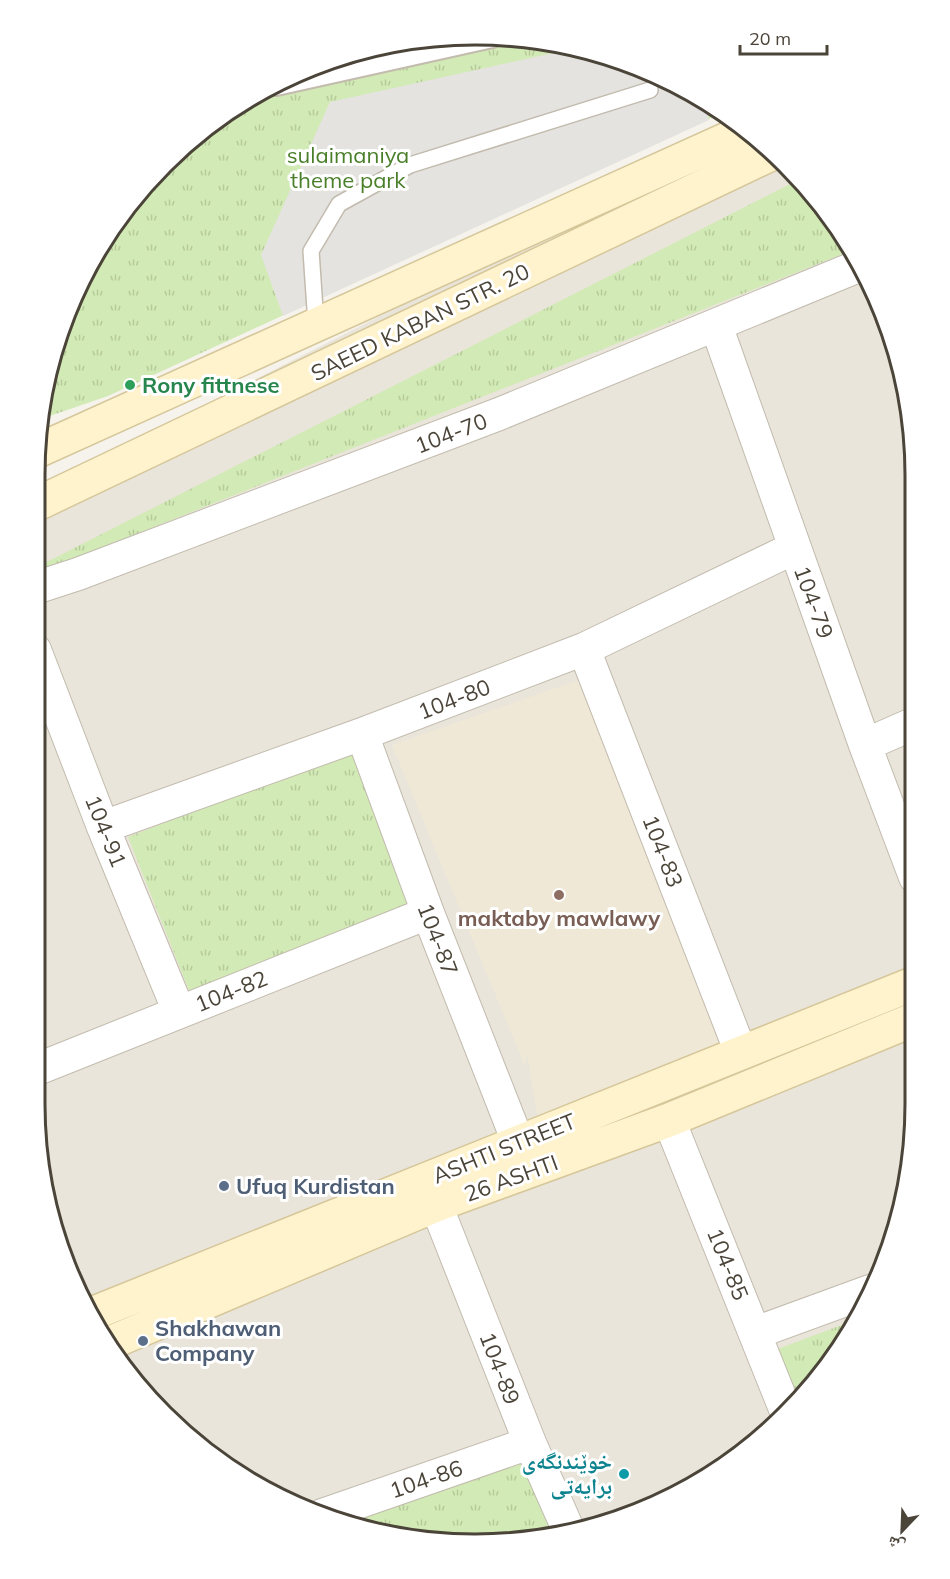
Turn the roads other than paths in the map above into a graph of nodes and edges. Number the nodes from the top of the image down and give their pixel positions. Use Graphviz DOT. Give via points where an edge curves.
graph roads {
  1 [pos="447,46"];
  2 [pos="320,74"];
  3 [pos="650,90"];
  4 [pos="737,134"];
  5 [pos="764,157"];
  6 [pos="852,270"];
  7 [pos="316,324"];
  8 [pos="716,325"];
  9 [pos="46,444"];
  10 [pos="45,500"];
  11 [pos="794,548"];
  12 [pos="45,585"];
  13 [pos="584,649"];
  14 [pos="45,676"];
  15 [pos="905,727"];
  16 [pos="362,735"];
  17 [pos="865,745"];
  18 [pos="103,827"];
  19 [pos="905,851"];
  20 [pos="428,913"];
  21 [pos="905,987"];
  22 [pos="179,1012"];
  23 [pos="905,1023"];
  24 [pos="741,1053"];
  25 [pos="45,1066"];
  26 [pos="669,1120"];
  27 [pos="518,1142"];
  28 [pos="436,1205"];
  29 [pos="861,1294"];
  30 [pos="99,1311"];
  31 [pos="755,1333"];
  32 [pos="116,1341"];
  33 [pos="783,1404"];
  34 [pos="530,1443"];
  35 [pos="335,1510"];
  36 [pos="566,1524"];
  1 -- 2 [label="street"];
  3 -- 7 [label="lane" via="410,165 339,204 311,251"];
  4 -- 7 [label="main road, SAEED KABAN STR. 20"];
  5 -- 10 [label="main road, SAEED KABAN STR. 20"];
  6 -- 8 [label="street, 104-70"];
  7 -- 9 [label="main road, SAEED KABAN STR. 20"];
  8 -- 11 [label="street, 104-79"];
  8 -- 12 [label="street, 104-70" via="499,414"];
  11 -- 13 [label="street, 104-80"];
  11 -- 17 [label="street, 104-79"];
  13 -- 16 [label="street, 104-80"];
  13 -- 24 [label="street, 104-83"];
  14 -- 18 [label="street, 104-91"];
  15 -- 17 [label="street"];
  16 -- 18 [label="street, 104-80"];
  16 -- 20 [label="street, 104-87"];
  17 -- 19 [label="street, 104-79"];
  18 -- 22 [label="street, 104-91"];
  20 -- 22 [label="street, 104-82"];
  20 -- 27 [label="street, 104-87"];
  21 -- 24 [label="main road, ASHTI STREET"];
  22 -- 25 [label="street, 104-82"];
  23 -- 26 [label="main road, 26 ASHTI"];
  24 -- 27 [label="main road, ASHTI STREET"];
  26 -- 28 [label="main road, 26 ASHTI"];
  26 -- 31 [label="street, 104-85"];
  27 -- 30 [label="main road, ASHTI STREET"];
  28 -- 32 [label="main road, 26 ASHTI"];
  28 -- 34 [label="street, 104-89"];
  29 -- 31 [label="street"];
  31 -- 33 [label="street, 104-85"];
  34 -- 35 [label="street, 104-86"];
  34 -- 36 [label="street, 104-89"];
}
